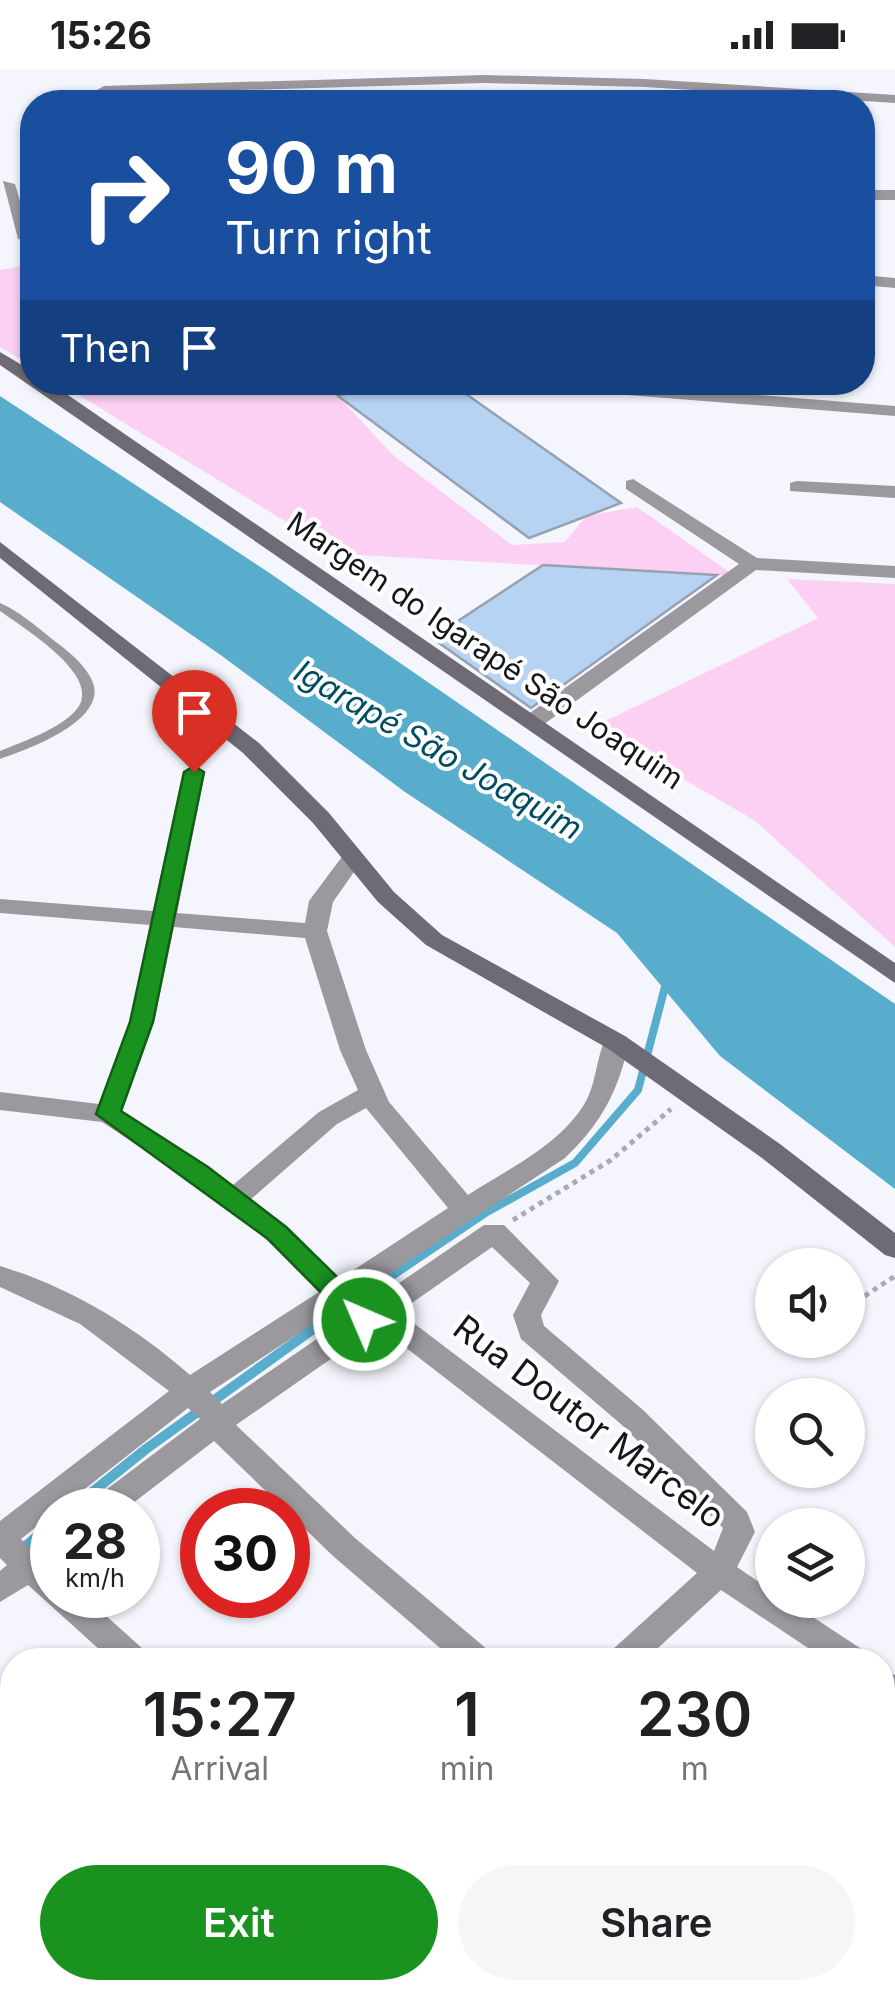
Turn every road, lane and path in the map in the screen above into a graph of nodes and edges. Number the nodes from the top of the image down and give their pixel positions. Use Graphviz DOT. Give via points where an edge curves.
graph roads {
  1 [pos="110,73"];
  2 [pos="434,80"];
  3 [pos="312,84"];
  4 [pos="671,84"];
  5 [pos="104,90"];
  6 [pos="207,90"];
  7 [pos="308,90"];
  8 [pos="433,90"];
  9 [pos="670,90"];
  10 [pos="761,90"];
  11 [pos="4,183"];
  12 [pos="20,228"];
  13 [pos="55,395"];
  14 [pos="697,395"];
  15 [pos="895,410"];
  16 [pos="633,486"];
  17 [pos="797,487"];
  18 [pos="895,492"];
  19 [pos="0,548"];
  20 [pos="752,564"];
  21 [pos="895,572"];
  22 [pos="0,606"];
  23 [pos="535,720"];
  24 [pos="0,755"];
  25 [pos="194,772"];
  26 [pos="352,859"];
  27 [pos="0,906"];
  28 [pos="162,916"];
  29 [pos="315,931"];
  30 [pos="895,975"];
  31 [pos="616,1042"];
  32 [pos="688,1090"];
  33 [pos="370,1094"];
  34 [pos="0,1101"];
  35 [pos="108,1114"];
  36 [pos="234,1199"];
  37 [pos="467,1212"];
  38 [pos="494,1232"];
  39 [pos="895,1248"];
  40 [pos="0,1276"];
  41 [pos="895,1276"];
  42 [pos="865,1296"];
  43 [pos="356,1308"];
  44 [pos="206,1409"];
  45 [pos="125,1488"];
  46 [pos="23,1555"];
  47 [pos="719,1572"];
  48 [pos="0,1589"];
  49 [pos="87,1618"];
  50 [pos="119,1648"];
  51 [pos="463,1648"];
  52 [pos="635,1648"];
  53 [pos="834,1648"];
  1 -- 5 [label="street"];
  2 -- 3 [label="street"];
  2 -- 4 [label="street"];
  2 -- 8 [label="street"];
  3 -- 6 [label="street"];
  3 -- 7 [label="street"];
  4 -- 9 [label="street"];
  4 -- 10 [label="street"];
  11 -- 12 [label="street"];
  13 -- 23 [label="street, Margem do Igarapé São Joaquim" via="380,622"];
  14 -- 15 [label="street"];
  16 -- 20 [label="street"];
  17 -- 18 [label="street"];
  19 -- 26 [label="street" via="251,748"];
  20 -- 21 [label="street"];
  20 -- 23 [label="street"];
  22 -- 24 [label="lane" via="60,649 90,688 86,707 69,727"];
  23 -- 30 [label="street, Margem do Igarapé São Joaquim"];
  25 -- 28 [label="street"];
  26 -- 29 [label="street" via="321,902"];
  26 -- 31 [label="street" via="434,940"];
  27 -- 28 [label="street"];
  28 -- 29 [label="street"];
  28 -- 35 [label="street" via="142,1022"];
  29 -- 33 [label="street"];
  31 -- 32 [label="street"];
  31 -- 37 [label="street" via="608,1086 591,1120"];
  32 -- 38 [label="path" via="611,1160"];
  32 -- 39 [label="street"];
  33 -- 36 [label="street" via="328,1118"];
  33 -- 37 [label="street"];
  34 -- 35 [label="street, Rua Doutor Marcelo"];
  35 -- 36 [label="street, Rua Doutor Marcelo"];
  36 -- 43 [label="street, Rua Doutor Marcelo"];
  37 -- 43 [label="street"];
  38 -- 43 [label="street"];
  38 -- 47 [label="street" via="546,1282 527,1314 531,1330 736,1521 740,1539"];
  40 -- 44 [label="street" via="99,1322"];
  41 -- 42 [label="path"];
  43 -- 44 [label="street"];
  43 -- 44 [label="street"];
  43 -- 47 [label="street, Rua Doutor Marcelo"];
  44 -- 45 [label="street"];
  44 -- 46 [label="street"];
  44 -- 51 [label="street" via="344,1548"];
  46 -- 48 [label="street"];
  47 -- 52 [label="street"];
  47 -- 53 [label="street, Rua Doutor Marcelo"];
  49 -- 50 [label="street"];
}
